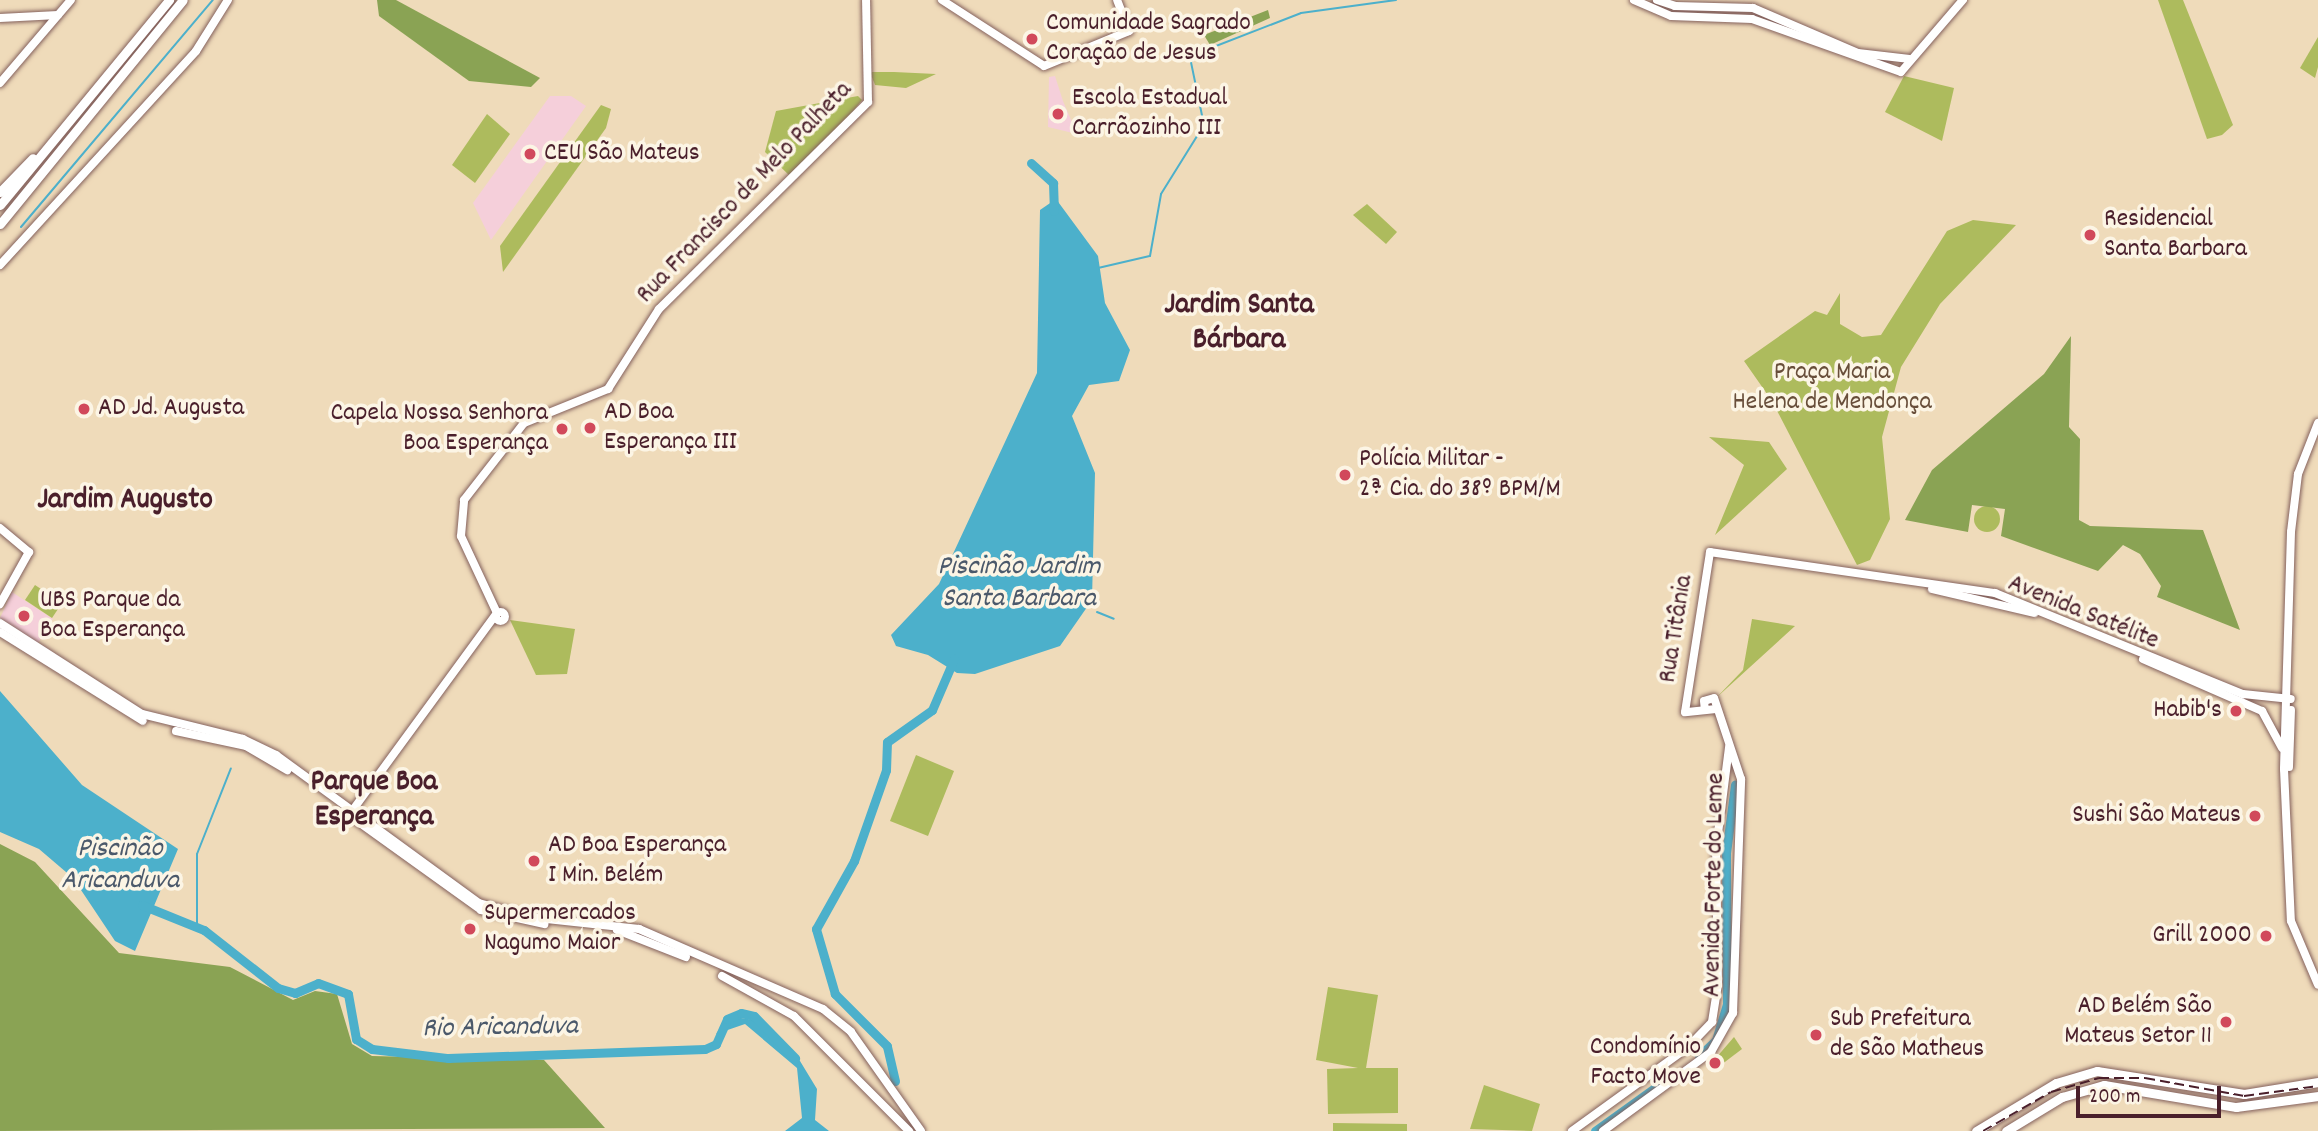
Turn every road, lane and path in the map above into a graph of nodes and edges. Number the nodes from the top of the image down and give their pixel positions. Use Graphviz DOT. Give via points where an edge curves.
graph roads {
  1 [pos="71,0"];
  2 [pos="169,0"];
  3 [pos="183,0"];
  4 [pos="228,0"];
  5 [pos="866,0"];
  6 [pos="942,0"];
  7 [pos="1117,0"];
  8 [pos="1634,0"];
  9 [pos="1657,0"];
  10 [pos="1963,0"];
  11 [pos="58,15"];
  12 [pos="0,18"];
  13 [pos="1910,60"];
  14 [pos="0,83"];
  15 [pos="53,142"];
  16 [pos="0,192"];
  17 [pos="0,205"];
  18 [pos="0,223"];
  19 [pos="0,265"];
  20 [pos="2318,423"];
  21 [pos="0,528"];
  22 [pos="1710,552"];
  23 [pos="1763,561"];
  24 [pos="0,604"];
  25 [pos="0,623"];
  26 [pos="0,632"];
  27 [pos="2261,697"];
  28 [pos="2288,699"];
  29 [pos="1687,702"];
  30 [pos="1708,708"];
  31 [pos="2262,711"];
  32 [pos="2270,724"];
  33 [pos="2287,728"];
  34 [pos="2284,752"];
  35 [pos="2286,784"];
  36 [pos="352,811"];
  37 [pos="2305,965"];
  38 [pos="743,966"];
  39 [pos="734,975"];
  40 [pos="2318,979"];
  41 [pos="2318,985"];
  42 [pos="2318,1082"];
  43 [pos="2318,1096"];
  44 [pos="2032,1098"];
  45 [pos="2022,1103"];
  46 [pos="2034,1113"];
  47 [pos="909,1131"];
  48 [pos="921,1131"];
  49 [pos="1572,1131"];
  50 [pos="1603,1131"];
  51 [pos="1976,1131"];
  52 [pos="2006,1131"];
  1 -- 11 [label="main road"];
  2 -- 15 [label="highway"];
  3 -- 18 [label="highway"];
  4 -- 19 [label="main road" via="195,51"];
  5 -- 36 [label="main road, Rua Francisco de Melo Palheta" via="865,65 873,92 659,309 608,389 537,415 494,454 464,500 458,523 498,614"];
  6 -- 7 [label="main road" via="1044,66 1129,31"];
  8 -- 13 [label="main road" via="1671,16 1752,19 1901,72"];
  9 -- 13 [label="main road" via="1675,6 1754,8 1858,53"];
  10 -- 13 [label="main road"];
  11 -- 12 [label="main road"];
  11 -- 14 [label="main road"];
  15 -- 16 [label="highway"];
  15 -- 17 [label="highway"];
  20 -- 28 [label="main road" via="2296,490"];
  21 -- 24 [label="main road" via="29,552"];
  22 -- 23 [label="main road, Avenida Satélite"];
  22 -- 29 [label="main road, Rua Titânia"];
  23 -- 27 [label="main road, Avenida Satélite" via="1981,590"];
  23 -- 31 [label="main road, Avenida Satélite" via="2007,603"];
  25 -- 36 [label="main road" via="142,714 253,743"];
  26 -- 47 [label="main road" via="142,720 246,746 269,758 481,910 518,921 643,936 756,992 794,1016 852,1077 892,1107"];
  27 -- 28 [label="main road, Avenida Satélite"];
  27 -- 31 [label="main road"];
  28 -- 33 [label="main road"];
  29 -- 30 [label="main road"];
  29 -- 30 [label="main road, Rua Titânia" via="1685,712"];
  30 -- 49 [label="main road, Avenida Forte do Leme" via="1731,755 1716,849 1718,985 1712,1022 1688,1047"];
  30 -- 50 [label="main road, Avenida Forte do Leme" via="1741,779 1733,1013 1711,1052"];
  31 -- 32 [label="main road"];
  32 -- 33 [label="main road"];
  32 -- 34 [label="main road"];
  33 -- 34 [label="main road"];
  33 -- 35 [label="main road"];
  34 -- 35 [label="main road"];
  35 -- 37 [label="main road" via="2291,922"];
  36 -- 39 [label="main road" via="490,908 639,929"];
  37 -- 40 [label="main road"];
  37 -- 41 [label="main road"];
  38 -- 39 [label="main road"];
  39 -- 48 [label="main road" via="794,995 838,1020"];
  42 -- 44 [label="highway" via="2244,1094 2097,1070"];
  43 -- 46 [label="highway" via="2236,1107 2104,1085 2077,1090"];
  44 -- 45 [label="highway"];
  44 -- 46 [label="highway"];
  45 -- 46 [label="highway"];
  45 -- 51 [label="highway"];
  46 -- 52 [label="highway"];
}
